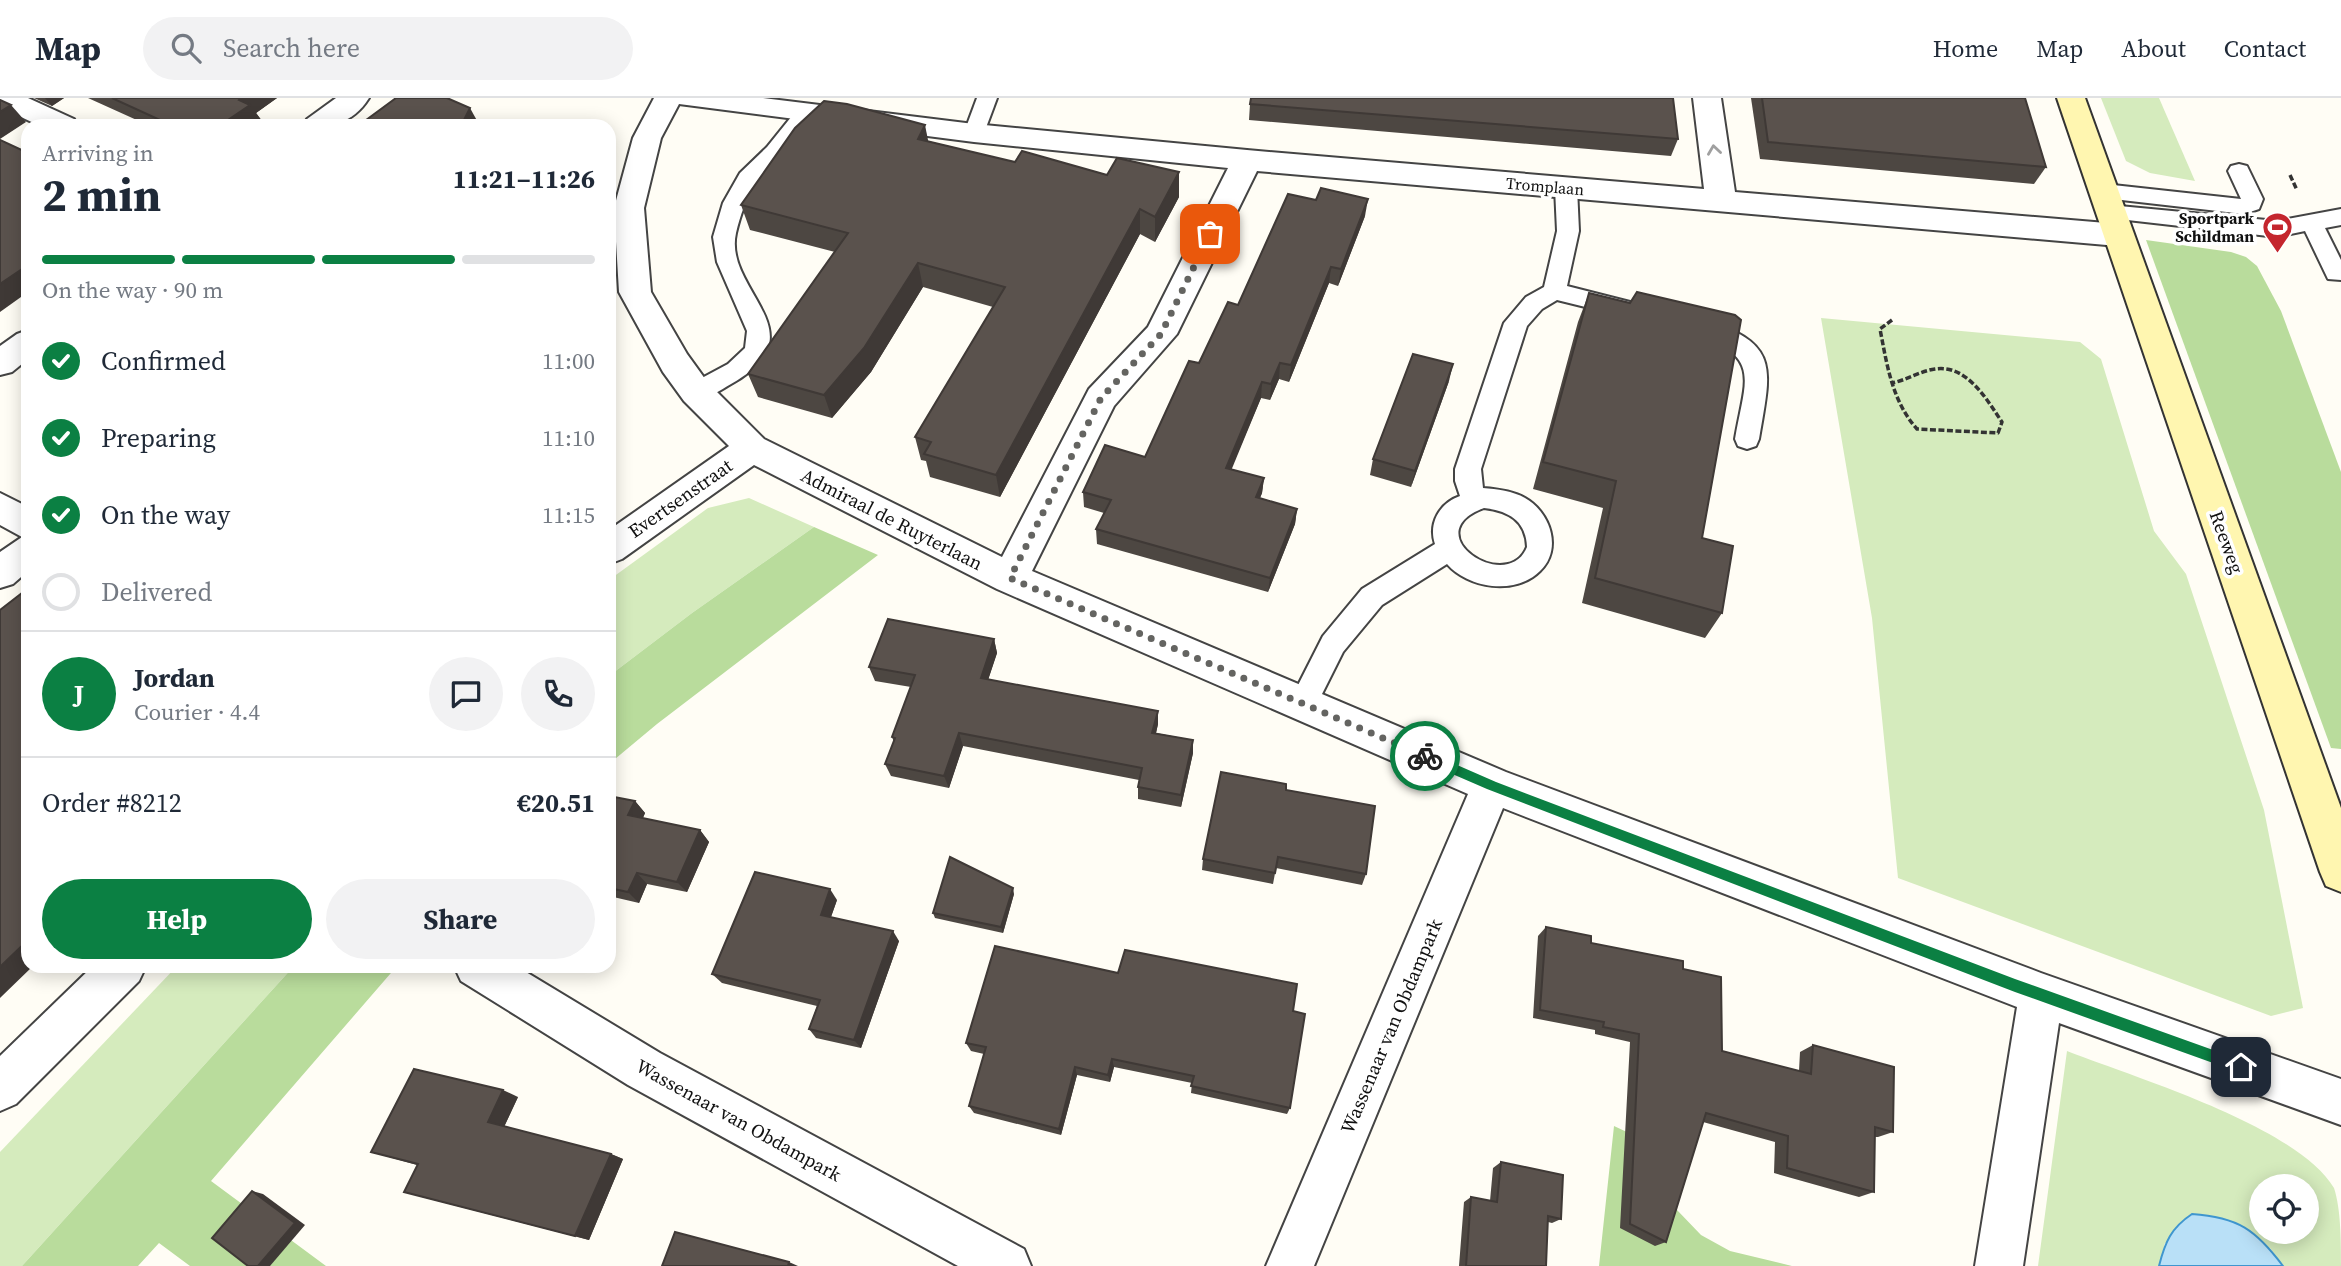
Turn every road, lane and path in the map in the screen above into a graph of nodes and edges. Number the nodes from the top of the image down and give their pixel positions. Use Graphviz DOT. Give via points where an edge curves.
graph roads {
  1 [pos="4,98"];
  2 [pos="355,98"];
  3 [pos="668,98"];
  4 [pos="689,98"];
  5 [pos="987,98"];
  6 [pos="1707,98"];
  7 [pos="2071,98"];
  8 [pos="807,111"];
  9 [pos="49,119"];
  10 [pos="326,119"];
  11 [pos="974,133"];
  12 [pos="1247,160"];
  13 [pos="2239,171"];
  14 [pos="1566,188"];
  15 [pos="1721,202"];
  16 [pos="2110,213"];
  17 [pos="2341,217"];
  18 [pos="2311,222"];
  19 [pos="2336,273"];
  20 [pos="1554,291"];
  21 [pos="1646,314"];
  22 [pos="1892,320"];
  23 [pos="1686,324"];
  24 [pos="21,347"];
  25 [pos="0,363"];
  26 [pos="1892,383"];
  27 [pos="696,391"];
  28 [pos="1747,439"];
  29 [pos="752,448"];
  30 [pos="1474,499"];
  31 [pos="0,507"];
  32 [pos="21,520"];
  33 [pos="616,544"];
  34 [pos="1449,549"];
  35 [pos="21,556"];
  36 [pos="0,573"];
  37 [pos="1010,578"];
  38 [pos="1303,703"];
  39 [pos="1492,785"];
  40 [pos="2334,826"];
  41 [pos="2341,872"];
  42 [pos="117,973"];
  43 [pos="487,973"];
  44 [pos="2041,995"];
  45 [pos="0,1088"];
  46 [pos="2341,1102"];
  47 [pos="1007,1266"];
  48 [pos="1290,1266"];
  49 [pos="1999,1266"];
  1 -- 9 [label="street"];
  2 -- 10 [label="street"];
  3 -- 27 [label="street, Admiraal de Ruyterlaan" via="647,138 629,208 635,292"];
  4 -- 8 [label="street, Tromplaan"];
  5 -- 11 [label="lane"];
  15 -- 6 [label="street, one-way"];
  7 -- 16 [label="main road, Reeweg"];
  8 -- 11 [label="street, Tromplaan"];
  8 -- 27 [label="lane" via="748,178 734,203 724,237 728,262 759,331 756,351 736,370"];
  11 -- 12 [label="street, Tromplaan"];
  12 -- 14 [label="street, Tromplaan"];
  12 -- 37 [label="street" via="1161,334 1101,398"];
  13 -- 16 [label="lane" via="2252,199 2244,207"];
  14 -- 15 [label="street, Tromplaan"];
  14 -- 20 [label="lane" via="1568,231"];
  15 -- 16 [label="street, Tromplaan"];
  16 -- 18 [label="lane" via="2277,229"];
  16 -- 40 [label="main road, Reeweg"];
  17 -- 18 [label="lane"];
  18 -- 19 [label="lane"];
  20 -- 21 [label="lane"];
  20 -- 30 [label="lane" via="1534,303 1516,323 1468,469"];
  22 -- 26 [label="path" via="1880,329"];
  23 -- 28 [label="lane" via="1726,334 1748,349 1758,368"];
  24 -- 25 [label="street"];
  26 -- 26 [label="path" via="1917,429 1998,433 2002,422 1982,394 1954,370 1934,368"];
  27 -- 29 [label="street, Admiraal de Ruyterlaan"];
  29 -- 33 [label="street, Evertsenstraat"];
  29 -- 37 [label="street, Admiraal de Ruyterlaan"];
  30 -- 34 [label="lane" via="1455,508 1447,519 1443,532"];
  30 -- 34 [label="lane" via="1499,499 1528,514 1538,526 1539,552 1522,570 1493,576 1464,566"];
  31 -- 32 [label="street"];
  34 -- 38 [label="lane" via="1371,597 1333,644"];
  35 -- 36 [label="street"];
  37 -- 38 [label="street, Admiraal de Ruyterlaan"];
  38 -- 39 [label="street, Admiraal de Ruyterlaan"];
  39 -- 44 [label="street, Admiraal de Ruyterlaan"];
  39 -- 48 [label="street, Wassenaar van Obdampark"];
  40 -- 41 [label="main road, Reeweg"];
  42 -- 45 [label="street"];
  43 -- 47 [label="street, Wassenaar van Obdampark" via="644,1069"];
  44 -- 46 [label="street, Admiraal de Ruyterlaan"];
  44 -- 49 [label="street"];
}
